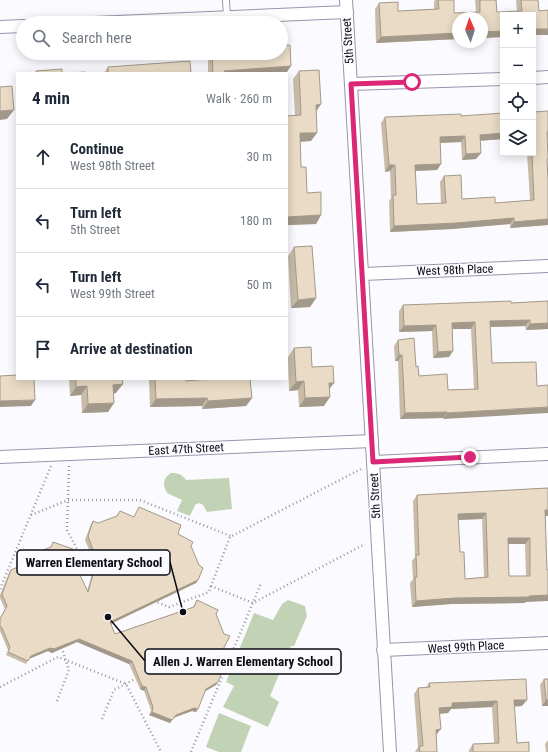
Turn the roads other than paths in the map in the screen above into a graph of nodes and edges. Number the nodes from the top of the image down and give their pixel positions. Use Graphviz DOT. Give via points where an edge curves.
graph roads {
  1 [pos="226,0"];
  2 [pos="346,6"];
  3 [pos="227,16"];
  4 [pos="238,16"];
  5 [pos="16,26"];
  6 [pos="0,27"];
  7 [pos="548,77"];
  8 [pos="536,78"];
  9 [pos="500,79"];
  10 [pos="351,84"];
  11 [pos="548,266"];
  12 [pos="363,274"];
  13 [pos="372,441"];
  14 [pos="548,454"];
  15 [pos="0,458"];
  16 [pos="373,462"];
  17 [pos="548,643"];
  18 [pos="384,650"];
  19 [pos="390,752"];
  1 -- 3 [label="lane"];
  2 -- 4 [label="street"];
  2 -- 10 [label="street, 5th Street"];
  5 -- 6 [label="street"];
  7 -- 8 [label="street"];
  9 -- 10 [label="street"];
  10 -- 12 [label="street, 5th Street"];
  11 -- 12 [label="street, West 98th Place"];
  12 -- 13 [label="street, 5th Street"];
  13 -- 15 [label="street, East 47th Street"];
  13 -- 16 [label="street, 5th Street"];
  14 -- 16 [label="street"];
  16 -- 18 [label="street, 5th Street"];
  17 -- 18 [label="street, West 99th Place"];
  18 -- 19 [label="street, 5th Street"];
}
